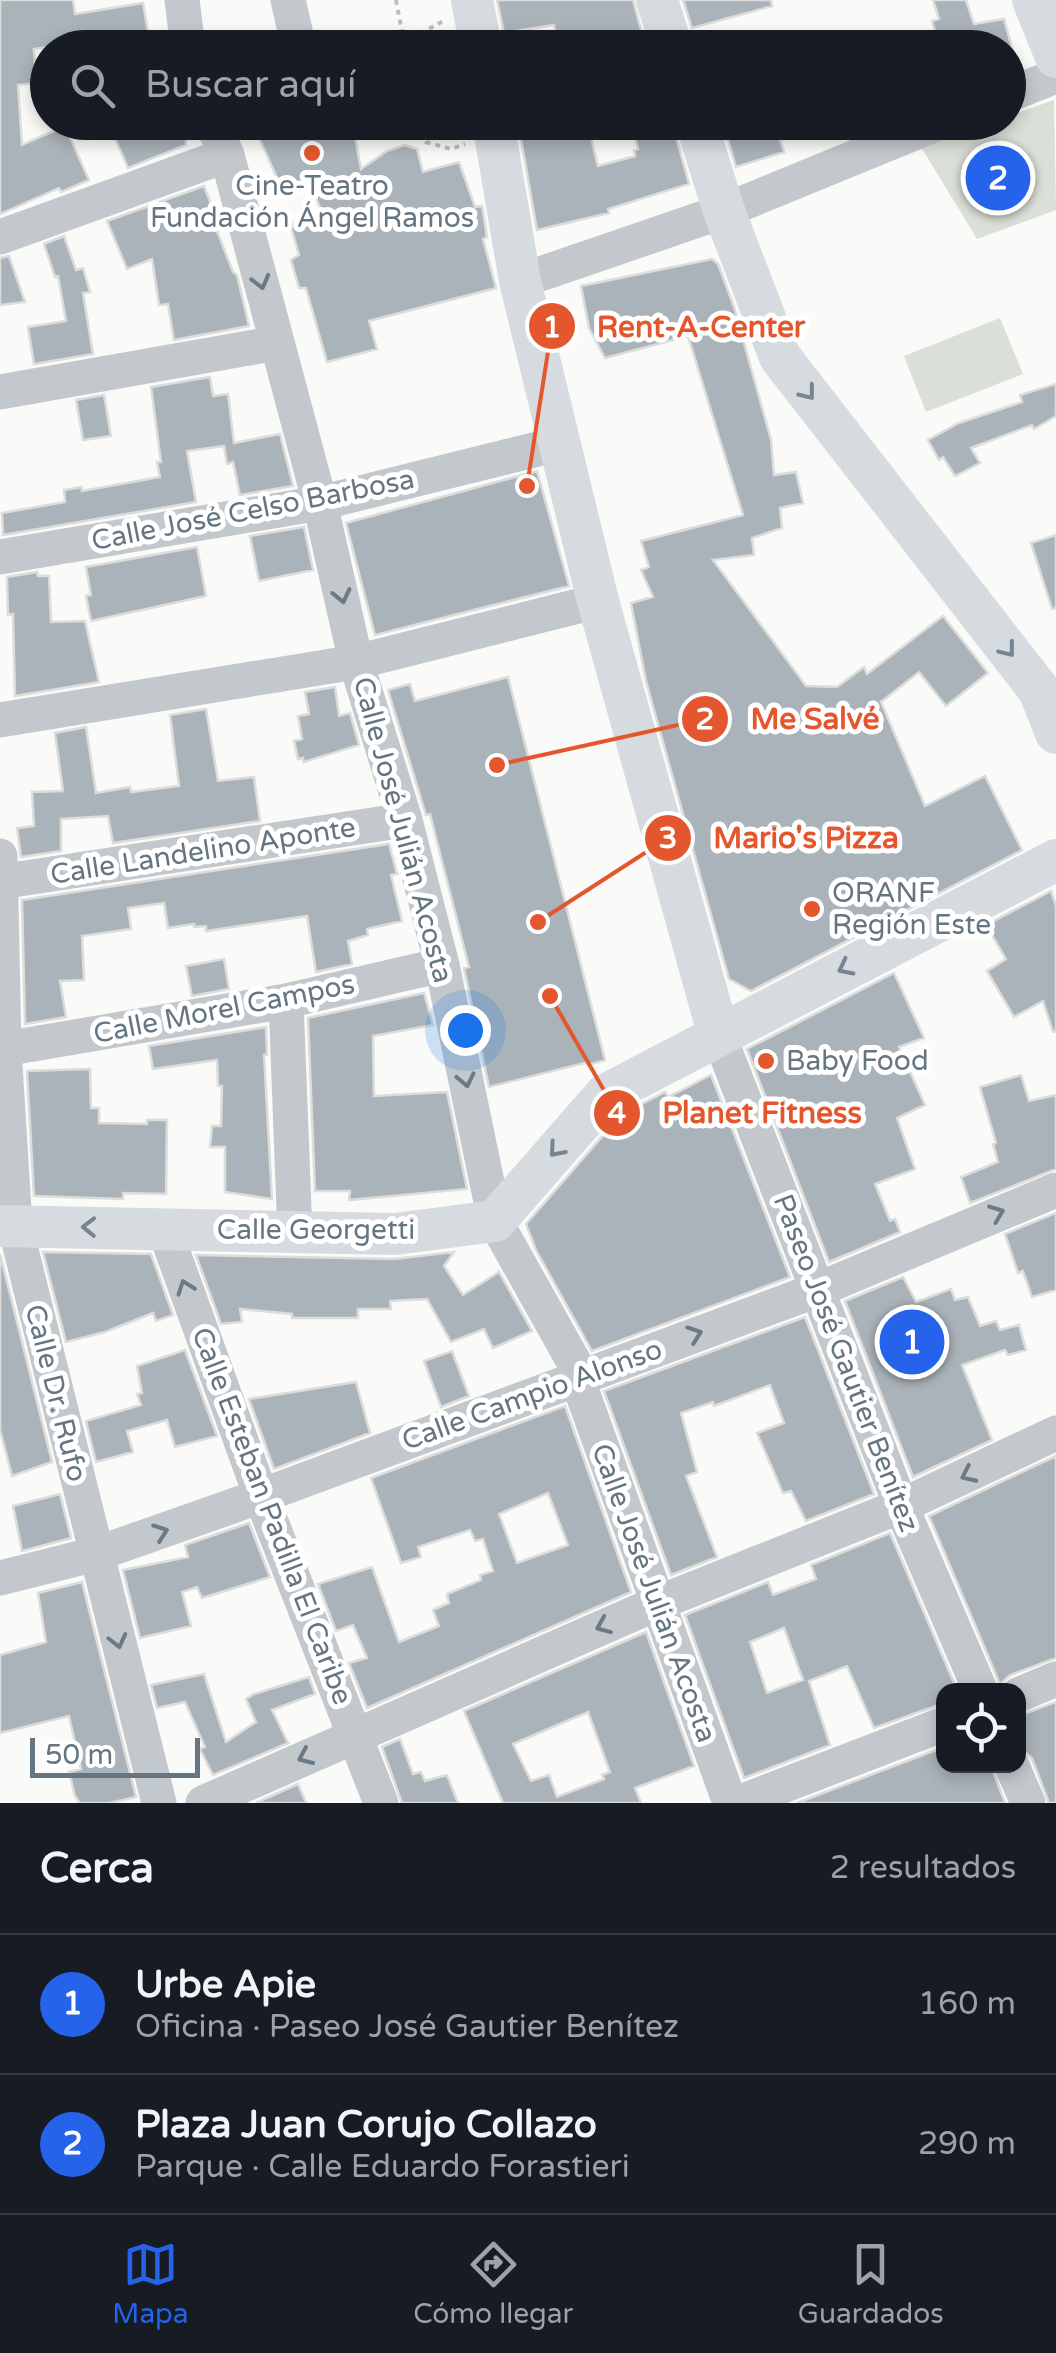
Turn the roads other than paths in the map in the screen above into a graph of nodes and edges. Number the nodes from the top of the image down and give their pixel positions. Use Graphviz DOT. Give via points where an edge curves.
graph roads {
  1 [pos="182,0"];
  2 [pos="288,0"];
  3 [pos="656,0"];
  4 [pos="1033,0"];
  5 [pos="186,30"];
  6 [pos="295,30"];
  7 [pos="666,30"];
  8 [pos="1056,57"];
  9 [pos="1056,76"];
  10 [pos="1026,88"];
  11 [pos="228,140"];
  12 [pos="486,140"];
  13 [pos="702,140"];
  14 [pos="897,140"];
  15 [pos="235,147"];
  16 [pos="724,211"];
  17 [pos="0,237"];
  18 [pos="520,281"];
  19 [pos="277,343"];
  20 [pos="0,392"];
  21 [pos="562,443"];
  22 [pos="320,503"];
  23 [pos="0,557"];
  24 [pos="598,601"];
  25 [pos="356,662"];
  26 [pos="0,720"];
  27 [pos="1056,733"];
  28 [pos="405,820"];
  29 [pos="0,856"];
  30 [pos="1056,860"];
  31 [pos="0,882"];
  32 [pos="442,964"];
  33 [pos="286,1001"];
  34 [pos="718,1033"];
  35 [pos="4,1049"];
  36 [pos="1056,1190"];
  37 [pos="495,1221"];
  38 [pos="8,1226"];
  39 [pos="164,1228"];
  40 [pos="295,1234"];
  41 [pos="817,1290"];
  42 [pos="577,1378"];
  43 [pos="1056,1433"];
  44 [pos="260,1496"];
  45 [pos="901,1506"];
  46 [pos="96,1554"];
  47 [pos="0,1578"];
  48 [pos="658,1603"];
  49 [pos="1056,1679"];
  50 [pos="977,1683"];
  51 [pos="1026,1691"];
  52 [pos="936,1727"];
  53 [pos="355,1734"];
  54 [pos="1015,1773"];
  55 [pos="159,1803"];
  56 [pos="202,1803"];
  57 [pos="381,1803"];
  58 [pos="730,1803"];
  59 [pos="738,1803"];
  60 [pos="1028,1803"];
  1 -- 5 [label="street"];
  2 -- 6 [label="street"];
  3 -- 7 [label="main road"];
  4 -- 8 [label="main road"];
  9 -- 10 [label="street"];
  11 -- 15 [label="street, Calle José Julián Acosta"];
  12 -- 18 [label="main road"];
  13 -- 16 [label="main road"];
  14 -- 16 [label="street"];
  15 -- 17 [label="street"];
  15 -- 19 [label="street, Calle José Julián Acosta, one-way"];
  16 -- 18 [label="street"];
  16 -- 27 [label="main road, one-way" via="780,356 1038,690"];
  18 -- 21 [label="main road"];
  19 -- 20 [label="street"];
  19 -- 22 [label="street, Calle José Julián Acosta"];
  21 -- 22 [label="street, Calle José Celso Barbosa"];
  21 -- 24 [label="main road"];
  22 -- 23 [label="street, Calle José Celso Barbosa"];
  22 -- 25 [label="street, Calle José Julián Acosta, one-way"];
  24 -- 25 [label="street"];
  24 -- 34 [label="main road"];
  25 -- 26 [label="street"];
  25 -- 28 [label="street, Calle José Julián Acosta"];
  28 -- 31 [label="street, Calle Landelino Aponte"];
  28 -- 32 [label="street, Calle José Julián Acosta"];
  29 -- 31 [label="street, Calle Dr. Rufo"];
  30 -- 34 [label="main road, one-way"];
  31 -- 35 [label="street, Calle Dr. Rufo"];
  32 -- 33 [label="street, Calle Morel Campos"];
  32 -- 37 [label="street, Calle José Julián Acosta, one-way"];
  33 -- 35 [label="street, Calle Morel Campos"];
  33 -- 40 [label="street"];
  34 -- 37 [label="main road, one-way" via="605,1094"];
  34 -- 41 [label="street, Paseo José Gautier Benítez"];
  35 -- 38 [label="street, Calle Dr. Rufo"];
  41 -- 36 [label="street, Calle Campio Alonso, one-way"];
  37 -- 40 [label="main road, Calle Georgetti" via="395,1234"];
  37 -- 42 [label="street, Calle José Julián Acosta" via="579,1371"];
  39 -- 38 [label="main road, Calle Georgetti, one-way"];
  38 -- 46 [label="street, Calle Dr. Rufo"];
  39 -- 40 [label="main road, Calle Georgetti"];
  44 -- 39 [label="street, Calle Esteban Padilla El Caribe, one-way"];
  42 -- 41 [label="street, Calle Campio Alonso, one-way"];
  41 -- 45 [label="street, Paseo José Gautier Benítez"];
  42 -- 44 [label="street, Calle Campio Alonso"];
  42 -- 48 [label="street, Calle José Julián Acosta"];
  43 -- 45 [label="street, one-way"];
  46 -- 44 [label="street, Calle Campio Alonso, one-way"];
  44 -- 53 [label="street, Calle Esteban Padilla El Caribe"];
  45 -- 48 [label="street"];
  45 -- 50 [label="street, Paseo José Gautier Benítez"];
  46 -- 47 [label="street, Calle Campio Alonso"];
  46 -- 55 [label="street, Calle Dr. Rufo, one-way"];
  48 -- 53 [label="street, one-way"];
  48 -- 58 [label="street, Calle José Julián Acosta"];
  49 -- 51 [label="street"];
  52 -- 59 [label="street"];
  53 -- 56 [label="street, one-way"];
  53 -- 57 [label="street, Calle Esteban Padilla El Caribe"];
  54 -- 60 [label="street"];
}
